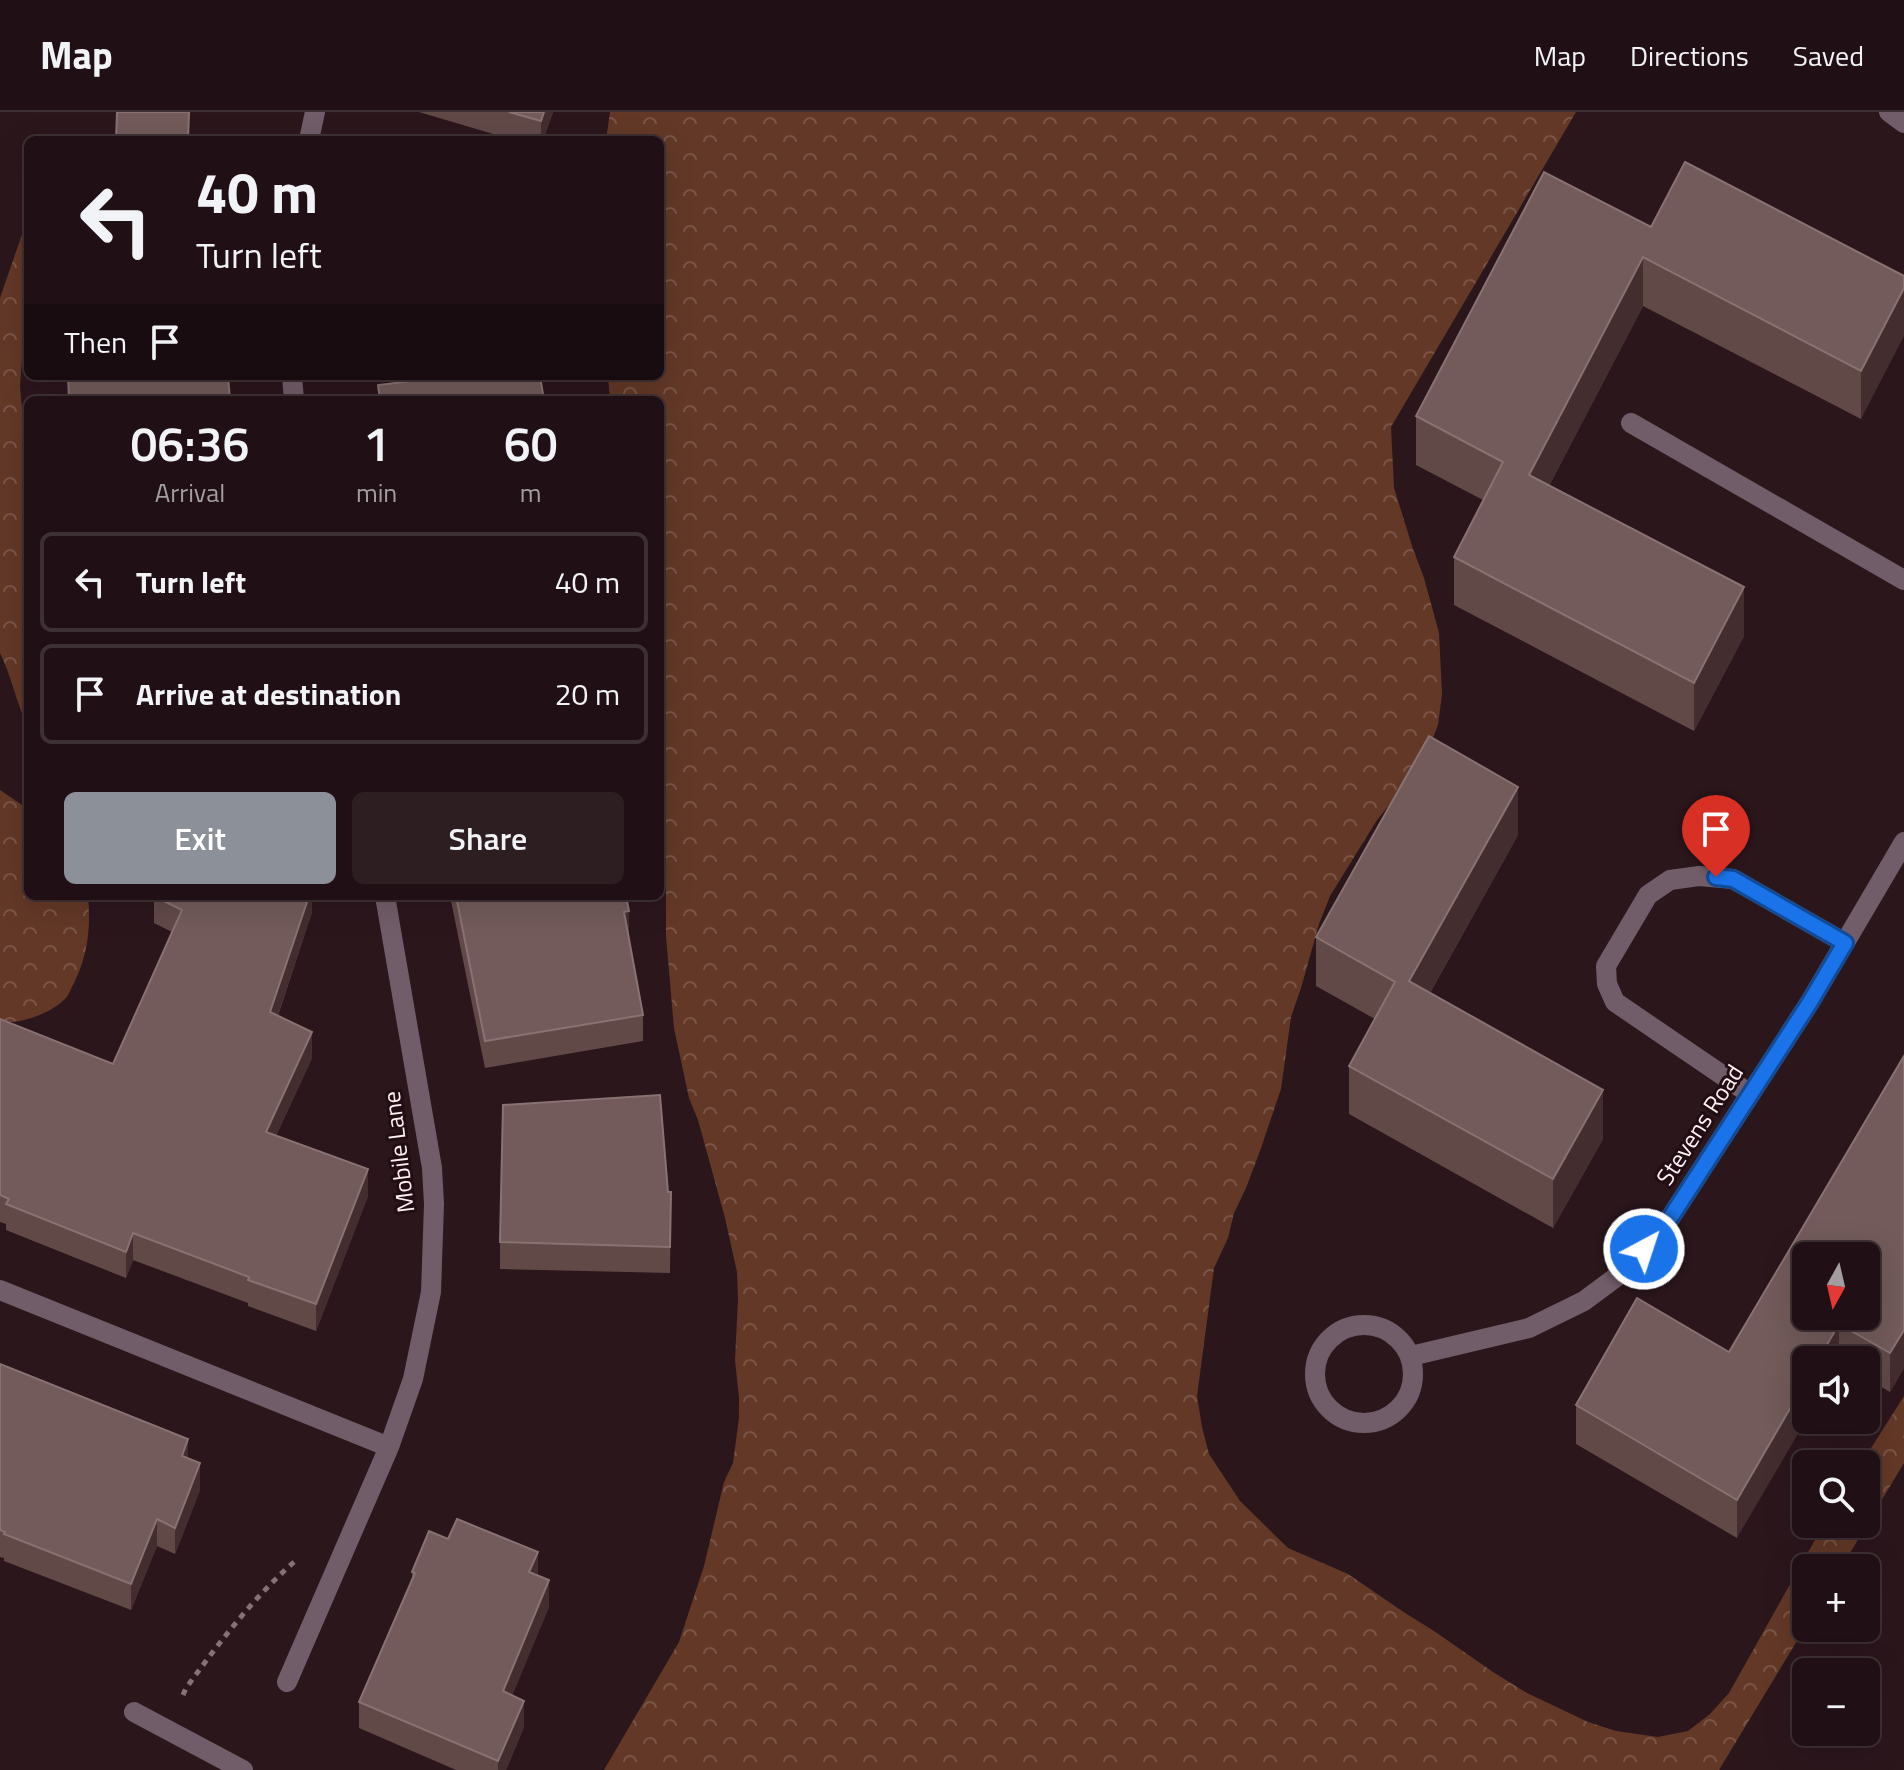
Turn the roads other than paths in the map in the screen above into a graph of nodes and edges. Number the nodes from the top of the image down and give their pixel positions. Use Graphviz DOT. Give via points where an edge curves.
graph roads {
  1 [pos="315,112"];
  2 [pos="1889,112"];
  3 [pos="1904,123"];
  4 [pos="310,136"];
  5 [pos="1631,423"];
  6 [pos="1904,580"];
  7 [pos="1904,842"];
  8 [pos="386,900"];
  9 [pos="1845,943"];
  10 [pos="1750,1094"];
  11 [pos="0,1290"];
  12 [pos="1411,1356"];
  13 [pos="389,1447"];
  14 [pos="287,1682"];
  15 [pos="134,1712"];
  16 [pos="243,1770"];
  1 -- 4 [label="street"];
  2 -- 3 [label="street"];
  5 -- 6 [label="street"];
  7 -- 9 [label="street, Stevens Road"];
  8 -- 13 [label="street, Mobile Lane" via="434,1204 431,1292 413,1379"];
  9 -- 10 [label="street, Stevens Road"];
  9 -- 10 [label="street" via="1733,879 1670,880 1648,895 1606,966 1615,1002"];
  10 -- 12 [label="street, Stevens Road" via="1665,1226 1623,1272 1584,1301 1529,1328"];
  11 -- 13 [label="street"];
  12 -- 12 [label="street" via="1414,1382 1409,1394 1403,1406 1382,1422 1356,1424 1332,1414 1316,1392 1314,1367 1325,1343 1346,1327 1372,1324 1396,1335"];
  13 -- 14 [label="street, Mobile Lane"];
  15 -- 16 [label="street"];
}
